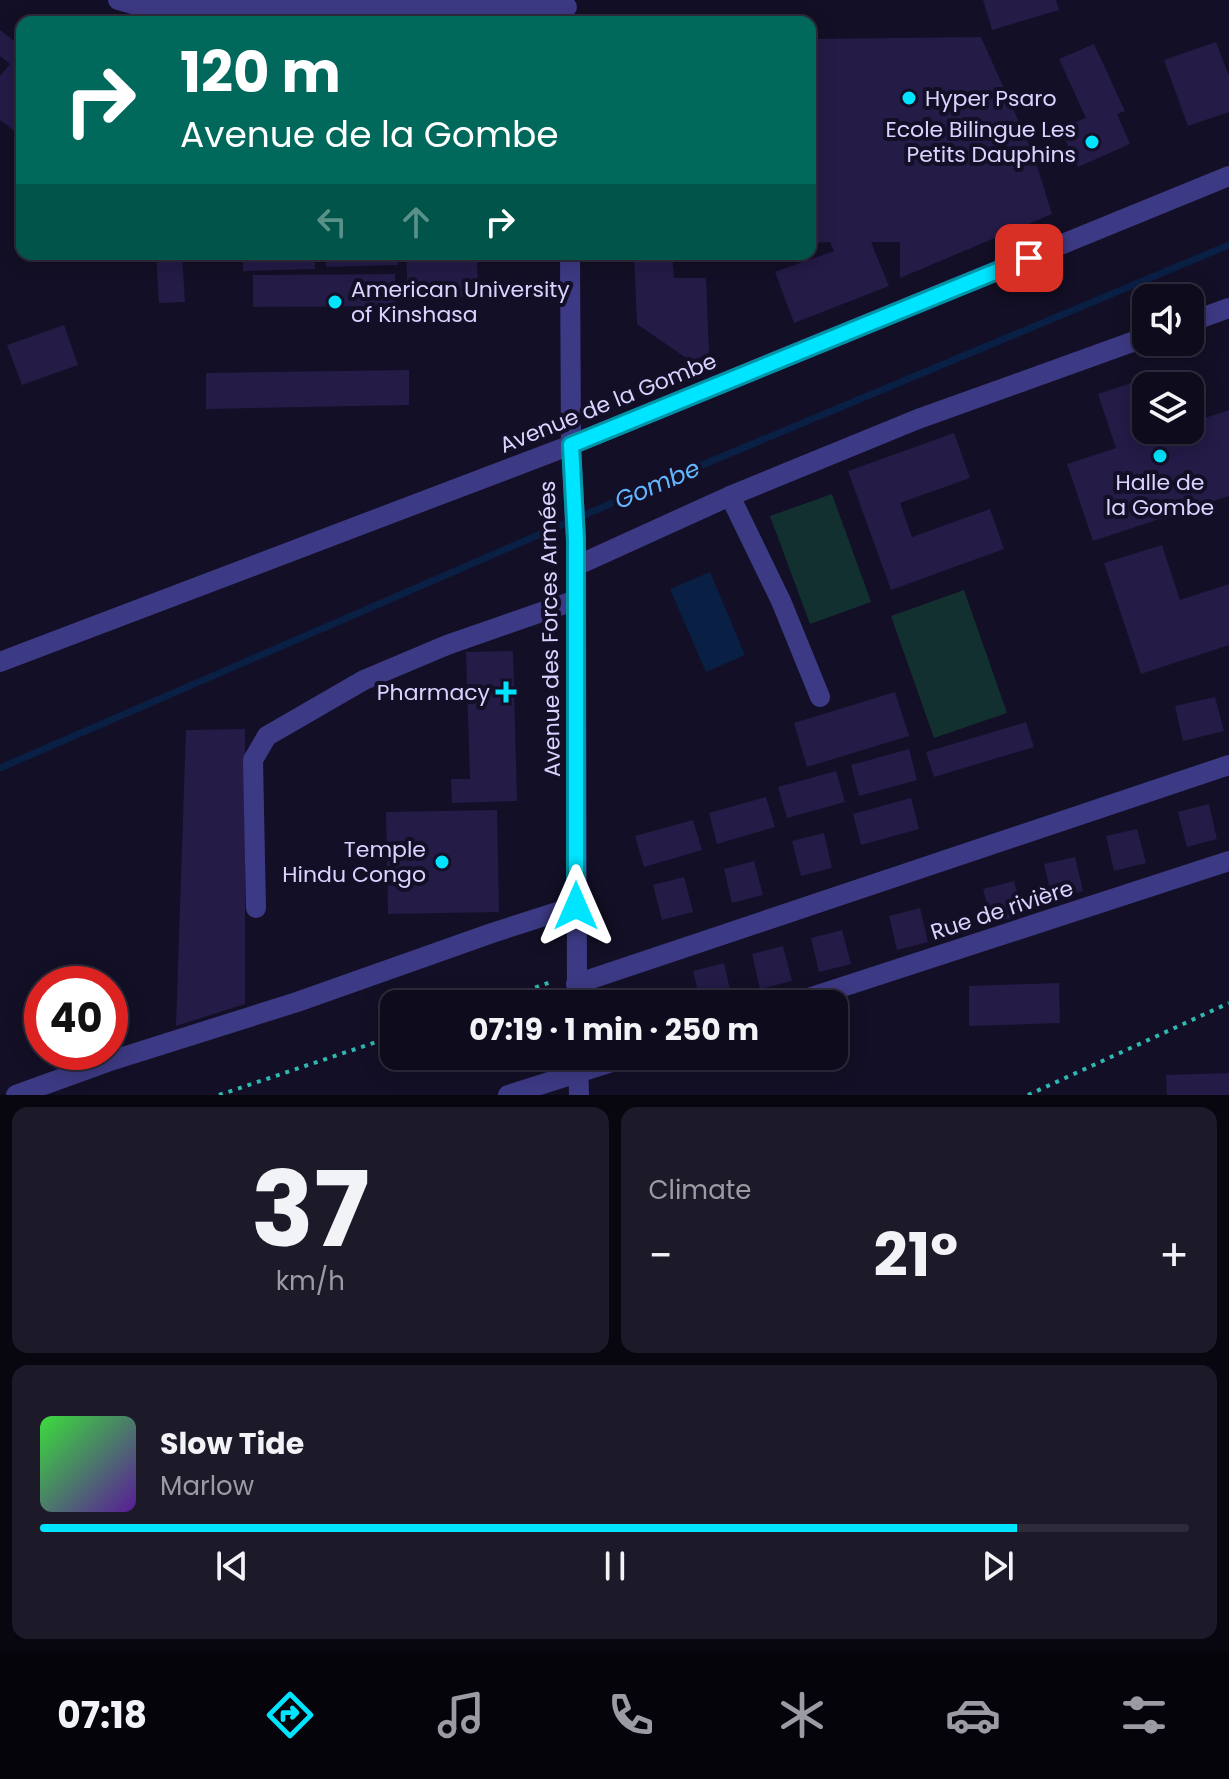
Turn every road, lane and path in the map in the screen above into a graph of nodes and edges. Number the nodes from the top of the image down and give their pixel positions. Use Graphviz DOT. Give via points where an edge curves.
graph roads {
  1 [pos="118,0"];
  2 [pos="567,10"];
  3 [pos="1229,176"];
  4 [pos="570,260"];
  5 [pos="1229,308"];
  6 [pos="1204,317"];
  7 [pos="1132,342"];
  8 [pos="571,445"];
  9 [pos="730,496"];
  10 [pos="576,566"];
  11 [pos="576,600"];
  12 [pos="0,662"];
  13 [pos="820,697"];
  14 [pos="1229,765"];
  15 [pos="1229,861"];
  16 [pos="576,906"];
  17 [pos="256,908"];
  18 [pos="576,987"];
  19 [pos="833,990"];
  20 [pos="1229,1003"];
  21 [pos="380,1041"];
  22 [pos="564,1070"];
  23 [pos="578,1070"];
  24 [pos="16,1095"];
  25 [pos="219,1095"];
  26 [pos="508,1095"];
  27 [pos="579,1095"];
  28 [pos="1028,1095"];
  1 -- 2 [label="street" via="139,6"];
  3 -- 8 [label="street, Avenue de la Gombe"];
  4 -- 8 [label="street, Avenue des Forces Armées"];
  5 -- 6 [label="street"];
  7 -- 9 [label="street" via="918,419"];
  8 -- 10 [label="street, Avenue des Forces Armées"];
  8 -- 12 [label="street, Avenue de la Gombe"];
  9 -- 10 [label="street"];
  9 -- 13 [label="street"];
  10 -- 11 [label="street, Avenue des Forces Armées"];
  11 -- 16 [label="street, Avenue des Forces Armées"];
  11 -- 17 [label="street" via="364,680 267,736 253,760"];
  14 -- 18 [label="street"];
  15 -- 19 [label="street, Rue de rivière"];
  16 -- 18 [label="street, Avenue des Forces Armées"];
  16 -- 24 [label="street"];
  20 -- 28 [label="path"];
  21 -- 25 [label="path"];
  22 -- 26 [label="street"];
  23 -- 27 [label="street"];
}
